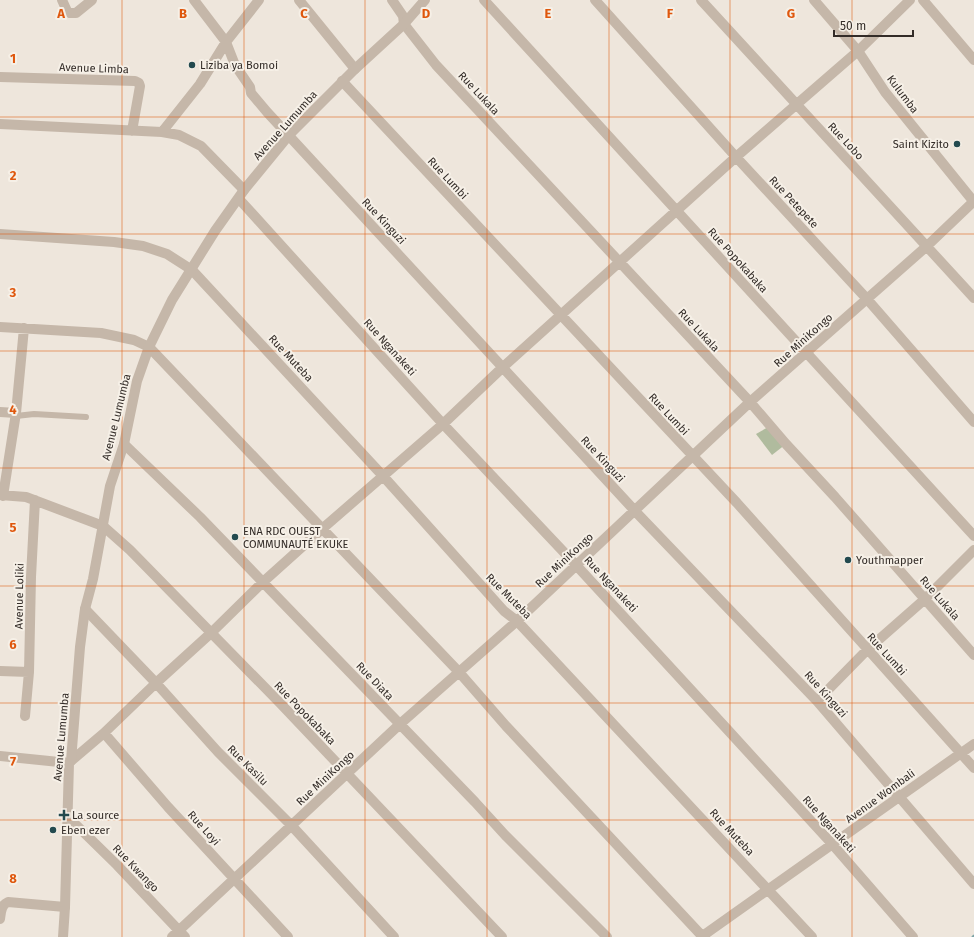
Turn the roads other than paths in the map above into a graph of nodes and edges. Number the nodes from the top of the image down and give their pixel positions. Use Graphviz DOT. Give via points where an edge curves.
graph roads {
  1 [pos="62,0"];
  2 [pos="92,0"];
  3 [pos="194,0"];
  4 [pos="259,0"];
  5 [pos="299,0"];
  6 [pos="392,0"];
  7 [pos="425,0"];
  8 [pos="484,0"];
  9 [pos="595,0"];
  10 [pos="701,0"];
  11 [pos="814,0"];
  12 [pos="910,0"];
  13 [pos="923,0"];
  14 [pos="404,24"];
  15 [pos="226,42"];
  16 [pos="858,51"];
  17 [pos="974,60"];
  18 [pos="355,69"];
  19 [pos="0,77"];
  20 [pos="342,81"];
  21 [pos="796,105"];
  22 [pos="0,124"];
  23 [pos="132,131"];
  24 [pos="162,132"];
  25 [pos="288,135"];
  26 [pos="736,157"];
  27 [pos="241,194"];
  28 [pos="974,201"];
  29 [pos="677,210"];
  30 [pos="0,234"];
  31 [pos="927,246"];
  32 [pos="619,263"];
  33 [pos="192,270"];
  34 [pos="974,298"];
  35 [pos="867,299"];
  36 [pos="560,315"];
  37 [pos="0,326"];
  38 [pos="24,328"];
  39 [pos="149,347"];
  40 [pos="807,353"];
  41 [pos="502,368"];
  42 [pos="750,402"];
  43 [pos="0,412"];
  44 [pos="16,414"];
  45 [pos="86,417"];
  46 [pos="974,422"];
  47 [pos="443,424"];
  48 [pos="124,444"];
  49 [pos="693,457"];
  50 [pos="383,476"];
  51 [pos="2,496"];
  52 [pos="34,500"];
  53 [pos="635,511"];
  54 [pos="103,526"];
  55 [pos="322,529"];
  56 [pos="974,536"];
  57 [pos="974,550"];
  58 [pos="576,565"];
  59 [pos="263,582"];
  60 [pos="925,598"];
  61 [pos="85,609"];
  62 [pos="517,621"];
  63 [pos="211,633"];
  64 [pos="867,650"];
  65 [pos="974,655"];
  66 [pos="0,671"];
  67 [pos="458,671"];
  68 [pos="29,672"];
  69 [pos="156,683"];
  70 [pos="817,701"];
  71 [pos="25,716"];
  72 [pos="400,724"];
  73 [pos="104,733"];
  74 [pos="974,744"];
  75 [pos="962,753"];
  76 [pos="0,756"];
  77 [pos="70,762"];
  78 [pos="974,768"];
  79 [pos="347,774"];
  80 [pos="900,797"];
  81 [pos="68,817"];
  82 [pos="291,825"];
  83 [pos="833,845"];
  84 [pos="234,880"];
  85 [pos="974,884"];
  86 [pos="769,890"];
  87 [pos="65,907"];
  88 [pos="0,919"];
  89 [pos="179,935"];
  90 [pos="62,937"];
  91 [pos="288,937"];
  92 [pos="394,937"];
  93 [pos="502,937"];
  94 [pos="607,937"];
  95 [pos="702,937"];
  96 [pos="812,937"];
  97 [pos="913,937"];
  1 -- 2 [label="street" via="70,13 76,13"];
  3 -- 15 [label="street"];
  4 -- 15 [label="street"];
  5 -- 18 [label="street"];
  6 -- 14 [label="street, Rue Lukala"];
  7 -- 14 [label="street, Avenue Lumumba"];
  8 -- 29 [label="street, Rue Popokabaka"];
  9 -- 26 [label="street, Rue Petepete"];
  10 -- 21 [label="street, Rue Lobo"];
  11 -- 16 [label="street, Kulumba"];
  12 -- 16 [label="street"];
  13 -- 17 [label="street"];
  14 -- 18 [label="street, Avenue Lumumba"];
  14 -- 32 [label="street, Rue Lukala" via="436,65"];
  15 -- 24 [label="street" via="200,84"];
  15 -- 25 [label="street, Rue Kinguzi" via="235,65 250,87 251,93"];
  16 -- 21 [label="street"];
  16 -- 28 [label="street, Kulumba" via="885,92"];
  18 -- 20 [label="street, Avenue Lumumba"];
  19 -- 23 [label="street, Avenue Limba" via="135,81 140,86"];
  20 -- 25 [label="street, Avenue Lumumba"];
  20 -- 36 [label="street, Rue Lumbi"];
  21 -- 26 [label="street"];
  21 -- 31 [label="street, Rue Lobo"];
  22 -- 23 [label="street"];
  23 -- 24 [label="street"];
  24 -- 27 [label="street" via="179,135 202,146"];
  25 -- 27 [label="street, Avenue Lumumba"];
  25 -- 41 [label="street, Rue Kinguzi"];
  26 -- 29 [label="street"];
  26 -- 35 [label="street, Rue Petepete"];
  27 -- 33 [label="street, Avenue Lumumba" via="214,231"];
  27 -- 47 [label="street, Rue Nganaketi"];
  28 -- 31 [label="street, Rue MiniKongo"];
  29 -- 32 [label="street"];
  29 -- 40 [label="street, Rue Popokabaka"];
  30 -- 33 [label="street, Rue Muteba" via="143,246 167,254"];
  31 -- 34 [label="street, Rue Lobo"];
  31 -- 35 [label="street, Rue MiniKongo"];
  32 -- 36 [label="street"];
  32 -- 42 [label="street, Rue Lukala"];
  33 -- 39 [label="street, Avenue Lumumba" via="172,300"];
  33 -- 50 [label="street, Rue Muteba"];
  35 -- 40 [label="street, Rue MiniKongo"];
  35 -- 46 [label="street, Rue Petepete"];
  36 -- 41 [label="street"];
  36 -- 49 [label="street, Rue Lumbi"];
  37 -- 38 [label="street"];
  38 -- 39 [label="street" via="101,333 134,340"];
  38 -- 44 [label="street"];
  39 -- 48 [label="street, Avenue Lumumba" via="133,394"];
  39 -- 55 [label="street"];
  40 -- 42 [label="street, Rue MiniKongo"];
  40 -- 56 [label="street, Rue Popokabaka"];
  41 -- 47 [label="street"];
  41 -- 53 [label="street, Rue Kinguzi"];
  42 -- 49 [label="street, Rue MiniKongo"];
  42 -- 60 [label="street, Rue Lukala"];
  43 -- 44 [label="street"];
  44 -- 45 [label="lane"];
  44 -- 51 [label="street"];
  47 -- 50 [label="street"];
  47 -- 58 [label="street, Rue Nganaketi"];
  48 -- 54 [label="street, Avenue Lumumba" via="110,486"];
  48 -- 59 [label="street, Rue Diata"];
  49 -- 53 [label="street, Rue MiniKongo"];
  49 -- 64 [label="street, Rue Lumbi"];
  50 -- 55 [label="street"];
  50 -- 62 [label="street, Rue Muteba" via="504,611"];
  51 -- 52 [label="street"];
  52 -- 54 [label="street"];
  52 -- 68 [label="street, Avenue Loliki"];
  53 -- 58 [label="street, Rue MiniKongo"];
  53 -- 70 [label="street, Rue Kinguzi"];
  54 -- 61 [label="street, Avenue Lumumba"];
  54 -- 63 [label="street, Rue Popokabaka"];
  55 -- 59 [label="street"];
  55 -- 67 [label="street"];
  57 -- 60 [label="street"];
  58 -- 62 [label="street, Rue MiniKongo"];
  58 -- 83 [label="street, Rue Nganaketi"];
  59 -- 63 [label="street"];
  59 -- 72 [label="street, Rue Diata"];
  60 -- 64 [label="street"];
  60 -- 65 [label="street, Rue Lukala"];
  61 -- 69 [label="street, Rue Kasilu"];
  61 -- 77 [label="street, Avenue Lumumba"];
  62 -- 67 [label="street, Rue MiniKongo"];
  62 -- 86 [label="street, Rue Muteba"];
  63 -- 69 [label="street"];
  63 -- 79 [label="street, Rue Popokabaka"];
  64 -- 70 [label="street"];
  64 -- 75 [label="street, Rue Lumbi"];
  66 -- 68 [label="street"];
  67 -- 72 [label="street, Rue MiniKongo"];
  67 -- 95 [label="street"];
  68 -- 71 [label="street, Avenue Loliki"];
  69 -- 73 [label="street"];
  69 -- 82 [label="street, Rue Kasilu" via="218,752"];
  70 -- 80 [label="street, Rue Kinguzi"];
  72 -- 79 [label="street, Rue MiniKongo"];
  72 -- 94 [label="street, Rue Diata" via="505,835"];
  73 -- 77 [label="street"];
  73 -- 84 [label="street, Rue Loyi"];
  74 -- 75 [label="street, Avenue Wombali"];
  75 -- 78 [label="street, Rue Lumbi"];
  75 -- 80 [label="street, Avenue Wombali"];
  76 -- 77 [label="street"];
  77 -- 81 [label="street, Avenue Lumumba"];
  79 -- 82 [label="street, Rue MiniKongo"];
  79 -- 93 [label="street, Rue Popokabaka"];
  80 -- 83 [label="street, Avenue Wombali"];
  80 -- 85 [label="street, Rue Kinguzi"];
  81 -- 87 [label="street, Avenue Lumumba"];
  81 -- 89 [label="street, Rue Kwango" via="117,865"];
  82 -- 84 [label="street, Rue MiniKongo"];
  82 -- 92 [label="street, Rue Kasilu"];
  83 -- 86 [label="street, Avenue Wombali"];
  83 -- 97 [label="street, Rue Nganaketi"];
  84 -- 89 [label="street, Rue MiniKongo"];
  84 -- 91 [label="street, Rue Loyi"];
  86 -- 95 [label="street, Avenue Wombali"];
  86 -- 96 [label="street, Rue Muteba"];
  87 -- 88 [label="street" via="8,902 4,904"];
  87 -- 90 [label="street, Avenue Lumumba"];
}
